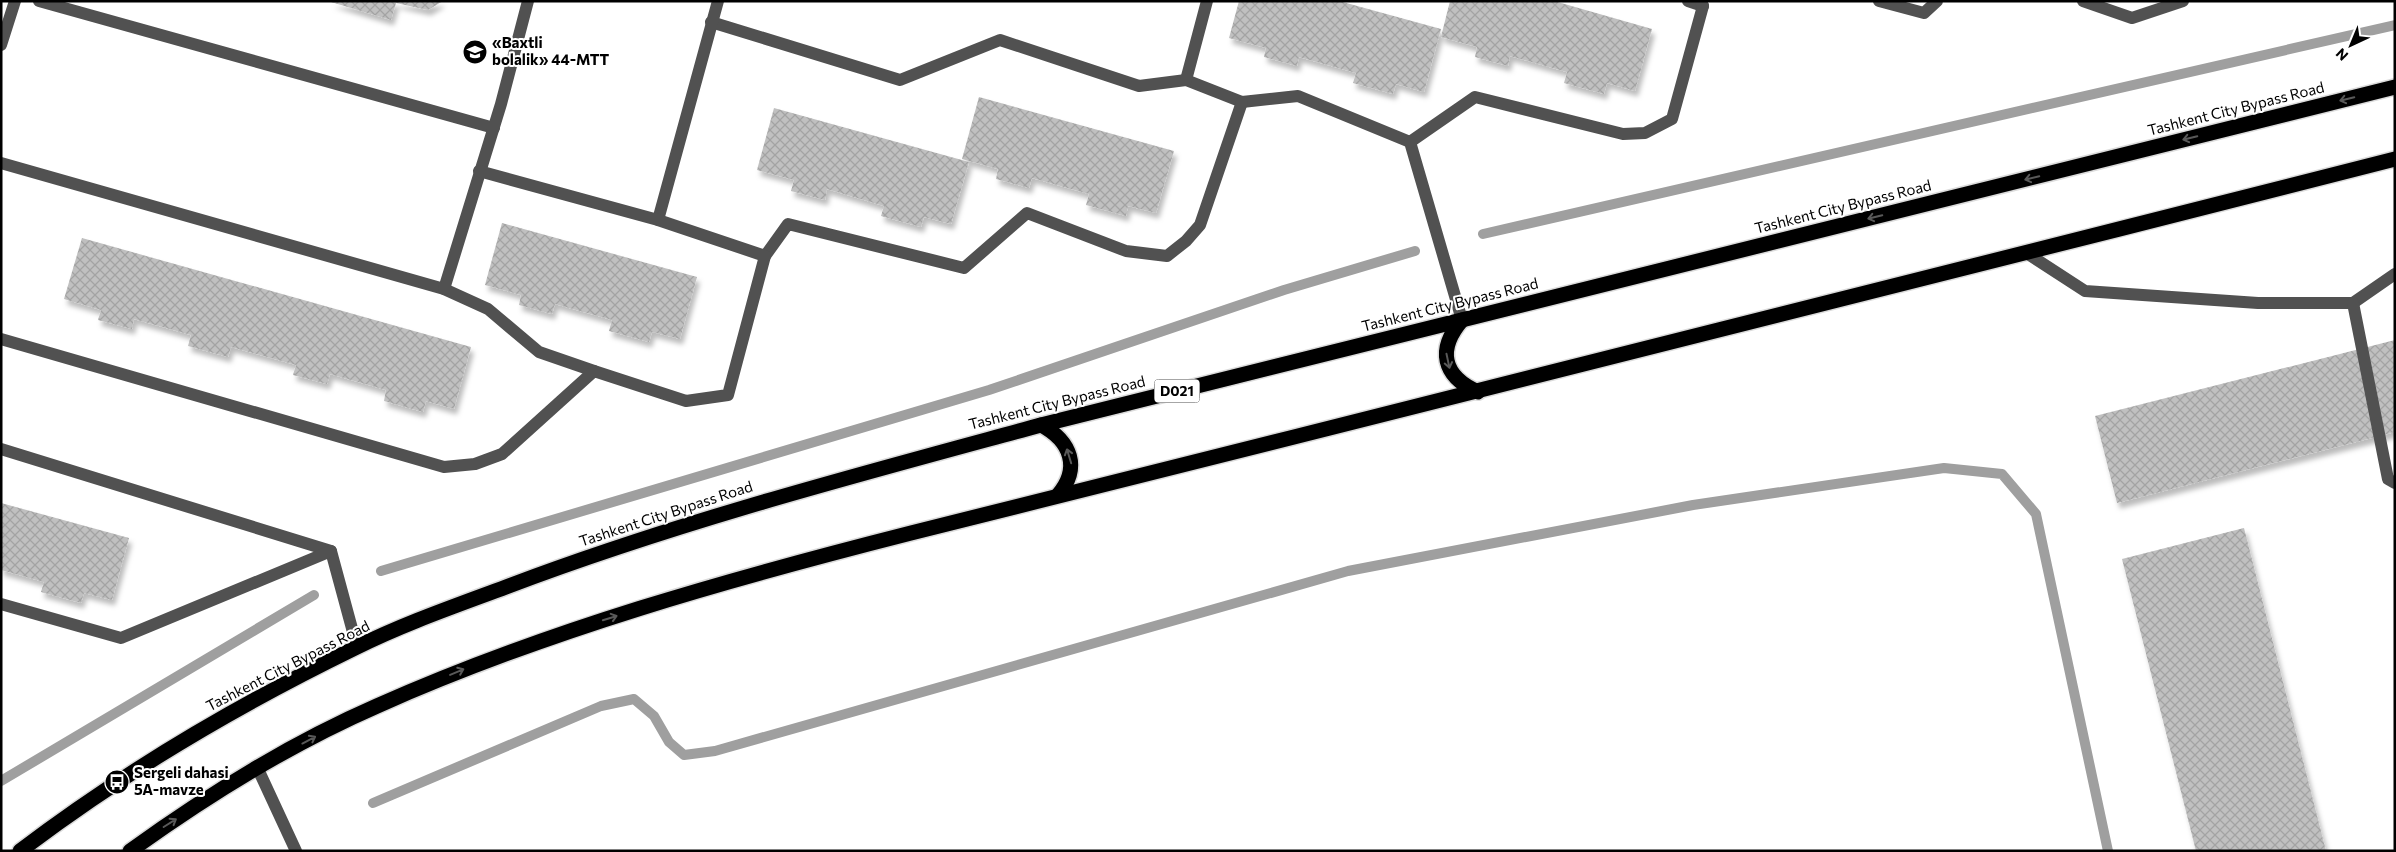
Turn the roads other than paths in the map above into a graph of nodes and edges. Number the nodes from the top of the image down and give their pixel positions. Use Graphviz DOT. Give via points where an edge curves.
graph roads {
  1 [pos="15,1"];
  2 [pos="39,1"];
  3 [pos="528,1"];
  4 [pos="718,1"];
  5 [pos="1207,1"];
  6 [pos="1688,1"];
  7 [pos="1879,1"];
  8 [pos="1937,1"];
  9 [pos="2083,1"];
  10 [pos="2183,1"];
  11 [pos="1702,3"];
  12 [pos="711,22"];
  13 [pos="1,45"];
  14 [pos="1186,80"];
  15 [pos="2395,87"];
  16 [pos="1242,102"];
  17 [pos="494,128"];
  18 [pos="1410,142"];
  19 [pos="2395,159"];
  20 [pos="1,163"];
  21 [pos="479,171"];
  22 [pos="658,220"];
  23 [pos="2025,252"];
  24 [pos="765,256"];
  25 [pos="2395,274"];
  26 [pos="444,288"];
  27 [pos="2353,303"];
  28 [pos="1462,320"];
  29 [pos="1,339"];
  30 [pos="594,371"];
  31 [pos="1478,392"];
  32 [pos="1041,425"];
  33 [pos="1,449"];
  34 [pos="2395,483"];
  35 [pos="1058,495"];
  36 [pos="331,551"];
  37 [pos="1,604"];
  38 [pos="357,647"];
  39 [pos="258,769"];
  40 [pos="20,851"];
  41 [pos="130,851"];
  42 [pos="296,851"];
  1 -- 13 [label="street"];
  2 -- 17 [label="street"];
  3 -- 17 [label="street"];
  4 -- 12 [label="street"];
  5 -- 14 [label="street"];
  6 -- 11 [label="street"];
  7 -- 8 [label="street" via="1924,13"];
  9 -- 10 [label="street" via="2132,18"];
  11 -- 18 [label="street" via="1672,119 1645,133 1623,134 1475,97"];
  12 -- 14 [label="street" via="900,80 1000,40 1139,86"];
  12 -- 22 [label="street"];
  14 -- 16 [label="street"];
  15 -- 28 [label="highway, Tashkent City Bypass Road / D021, one-way"];
  16 -- 18 [label="street" via="1298,96"];
  16 -- 24 [label="street" via="1200,224 1167,256 1126,251 1027,213 964,268 788,224"];
  17 -- 21 [label="street"];
  18 -- 28 [label="street"];
  19 -- 23 [label="highway"];
  20 -- 26 [label="street"];
  21 -- 22 [label="street"];
  21 -- 26 [label="street"];
  22 -- 24 [label="street"];
  23 -- 27 [label="street" via="2085,291 2258,303"];
  23 -- 31 [label="highway"];
  24 -- 30 [label="street" via="728,395 686,401"];
  25 -- 27 [label="street"];
  26 -- 30 [label="street" via="488,309 539,352"];
  27 -- 34 [label="street" via="2388,479"];
  28 -- 31 [label="highway, one-way" via="1448,340 1446,362 1456,379"];
  28 -- 32 [label="highway, Tashkent City Bypass Road / D021"];
  29 -- 30 [label="street" via="444,466 475,464 502,454"];
  31 -- 35 [label="highway"];
  35 -- 32 [label="highway, one-way" via="1072,469 1070,458 1059,437"];
  32 -- 38 [label="highway, Tashkent City Bypass Road / D021" via="695,522 569,564"];
  33 -- 36 [label="street"];
  39 -- 35 [label="highway, one-way" via="373,708 473,666 576,629 834,552"];
  36 -- 37 [label="street" via="121,638"];
  36 -- 38 [label="street"];
  38 -- 40 [label="highway, Tashkent City Bypass Road / D021" via="225,717 142,767"];
  41 -- 39 [label="highway, one-way"];
  39 -- 42 [label="street"];
}
